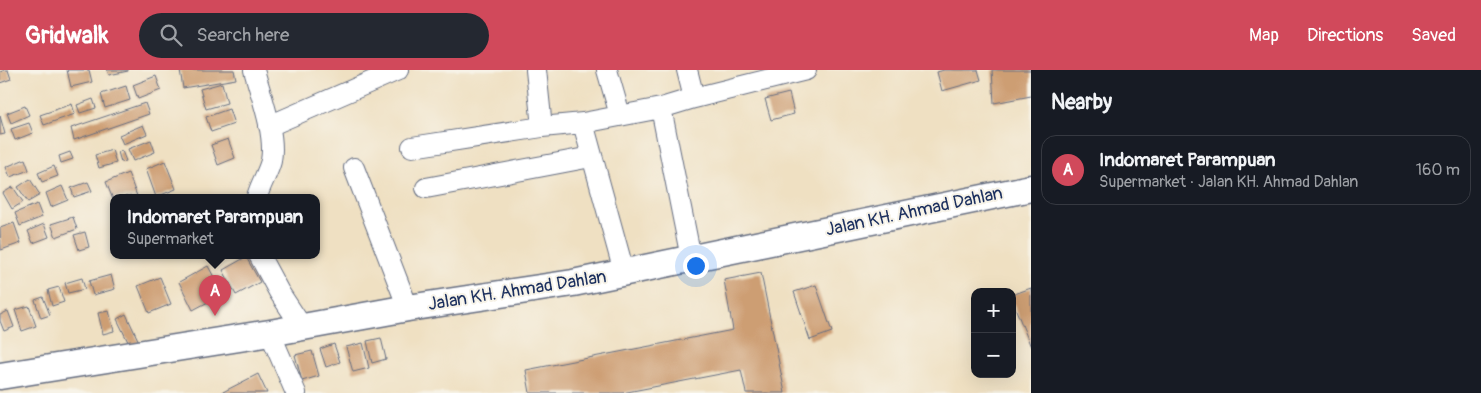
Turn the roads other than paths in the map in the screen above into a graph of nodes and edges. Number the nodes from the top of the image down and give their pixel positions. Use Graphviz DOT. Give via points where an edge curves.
graph roads {
  1 [pos="254,70"];
  2 [pos="398,70"];
  3 [pos="536,70"];
  4 [pos="607,70"];
  5 [pos="687,70"];
  6 [pos="806,70"];
  7 [pos="773,74"];
  8 [pos="694,98"];
  9 [pos="661,108"];
  10 [pos="620,115"];
  11 [pos="583,123"];
  12 [pos="269,126"];
  13 [pos="542,126"];
  14 [pos="412,147"];
  15 [pos="591,157"];
  16 [pos="354,168"];
  17 [pos="426,188"];
  18 [pos="1031,188"];
  19 [pos="258,194"];
  20 [pos="691,258"];
  21 [pos="261,259"];
  22 [pos="624,272"];
  23 [pos="408,308"];
  24 [pos="302,327"];
  25 [pos="270,333"];
  26 [pos="0,376"];
  27 [pos="296,393"];
  1 -- 12 [label="street"];
  2 -- 12 [label="street"];
  3 -- 13 [label="street"];
  4 -- 10 [label="street"];
  5 -- 8 [label="street"];
  6 -- 7 [label="street"];
  7 -- 8 [label="street"];
  8 -- 9 [label="street"];
  9 -- 10 [label="street"];
  9 -- 20 [label="street"];
  10 -- 11 [label="street"];
  11 -- 13 [label="street"];
  11 -- 15 [label="street"];
  12 -- 19 [label="street" via="271,161"];
  13 -- 14 [label="street"];
  15 -- 17 [label="street"];
  15 -- 22 [label="street"];
  16 -- 23 [label="street"];
  18 -- 20 [label="street, Jalan KH. Ahmad Dahlan"];
  20 -- 22 [label="street, Jalan KH. Ahmad Dahlan"];
  21 -- 24 [label="street"];
  22 -- 23 [label="street, Jalan KH. Ahmad Dahlan"];
  23 -- 24 [label="street, Jalan KH. Ahmad Dahlan"];
  24 -- 25 [label="street, Jalan KH. Ahmad Dahlan"];
  25 -- 26 [label="street, Jalan KH. Ahmad Dahlan"];
  25 -- 27 [label="street"];
}
